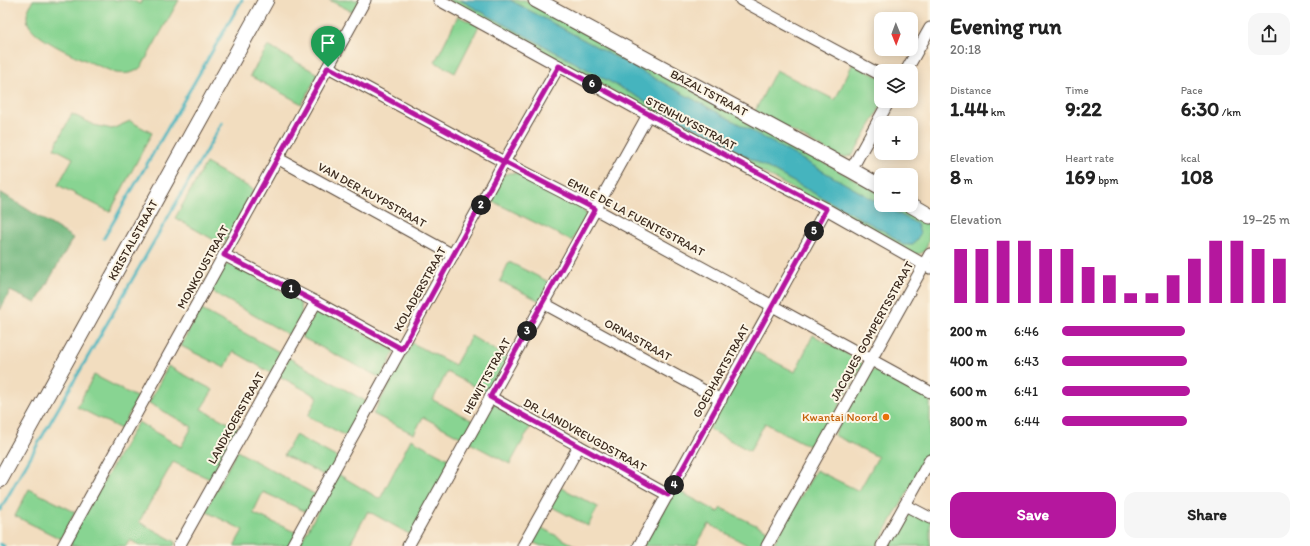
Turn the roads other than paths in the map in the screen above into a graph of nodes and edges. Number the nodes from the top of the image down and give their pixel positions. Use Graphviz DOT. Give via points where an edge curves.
graph roads {
  1 [pos="266,0"];
  2 [pos="366,0"];
  3 [pos="439,0"];
  4 [pos="536,0"];
  5 [pos="741,0"];
  6 [pos="930,28"];
  7 [pos="910,64"];
  8 [pos="559,66"];
  9 [pos="328,67"];
  10 [pos="874,71"];
  11 [pos="885,108"];
  12 [pos="648,115"];
  13 [pos="278,158"];
  14 [pos="504,162"];
  15 [pos="851,170"];
  16 [pos="874,183"];
  17 [pos="595,209"];
  18 [pos="826,209"];
  19 [pos="918,209"];
  20 [pos="930,216"];
  21 [pos="930,254"];
  22 [pos="224,255"];
  23 [pos="454,255"];
  24 [pos="927,266"];
  25 [pos="316,302"];
  26 [pos="543,303"];
  27 [pos="772,306"];
  28 [pos="402,349"];
  29 [pos="872,360"];
  30 [pos="930,392"];
  31 [pos="490,397"];
  32 [pos="721,400"];
  33 [pos="579,446"];
  34 [pos="930,460"];
  35 [pos="0,480"];
  36 [pos="668,495"];
  37 [pos="905,505"];
  38 [pos="930,518"];
  39 [pos="63,546"];
  40 [pos="179,546"];
  41 [pos="292,546"];
  42 [pos="408,546"];
  43 [pos="523,546"];
  44 [pos="639,546"];
  45 [pos="767,546"];
  46 [pos="882,546"];
  1 -- 35 [label="street, KRISTALSTRAAT"];
  2 -- 9 [label="street, MONKOUSTRAAT"];
  3 -- 8 [label="street, STENHUYSSTRAAT"];
  4 -- 15 [label="street, BAZALTSTRAAT"];
  5 -- 10 [label="street"];
  6 -- 7 [label="street"];
  8 -- 12 [label="street, STENHUYSSTRAAT"];
  8 -- 14 [label="street, KOLADERSTRAAT"];
  9 -- 13 [label="street, MONKOUSTRAAT"];
  9 -- 14 [label="street, EMILE DE LA FUENTESTRAAT"];
  11 -- 15 [label="street"];
  12 -- 17 [label="street, HEWITTSTRAAT"];
  12 -- 18 [label="street, STENHUYSSTRAAT"];
  13 -- 22 [label="street, MONKOUSTRAAT"];
  13 -- 23 [label="street, VAN DER KUYPSTRAAT"];
  14 -- 17 [label="street, EMILE DE LA FUENTESTRAAT"];
  14 -- 23 [label="street, KOLADERSTRAAT"];
  15 -- 16 [label="street, BAZALTSTRAAT"];
  17 -- 26 [label="street, HEWITTSTRAAT"];
  17 -- 27 [label="street, EMILE DE LA FUENTESTRAAT"];
  18 -- 24 [label="street, STENHUYSSTRAAT"];
  18 -- 27 [label="street, GOEDHARTSTRAAT"];
  19 -- 20 [label="street"];
  21 -- 24 [label="street, JACQUES GOMPERTSSTRAAT"];
  22 -- 25 [label="street"];
  22 -- 39 [label="street, MONKOUSTRAAT"];
  23 -- 28 [label="street, KOLADERSTRAAT"];
  24 -- 29 [label="street, JACQUES GOMPERTSSTRAAT"];
  25 -- 28 [label="street"];
  25 -- 40 [label="street, LANDKOERSTRAAT"];
  26 -- 31 [label="street, HEWITTSTRAAT"];
  26 -- 32 [label="street, ORNASTRAAT"];
  27 -- 29 [label="street, EMILE DE LA FUENTESTRAAT"];
  27 -- 32 [label="street, GOEDHARTSTRAAT"];
  28 -- 41 [label="street, KOLADERSTRAAT"];
  29 -- 30 [label="street, EMILE DE LA FUENTESTRAAT"];
  29 -- 45 [label="street, JACQUES GOMPERTSSTRAAT"];
  31 -- 33 [label="street, DR. LANDVREUGDSTRAAT"];
  31 -- 42 [label="street, HEWITTSTRAAT"];
  32 -- 36 [label="street, GOEDHARTSTRAAT"];
  33 -- 36 [label="street, DR. LANDVREUGDSTRAAT"];
  33 -- 43 [label="street"];
  34 -- 37 [label="street"];
  36 -- 44 [label="street, GOEDHARTSTRAAT"];
  37 -- 38 [label="street"];
  37 -- 46 [label="street"];
}
